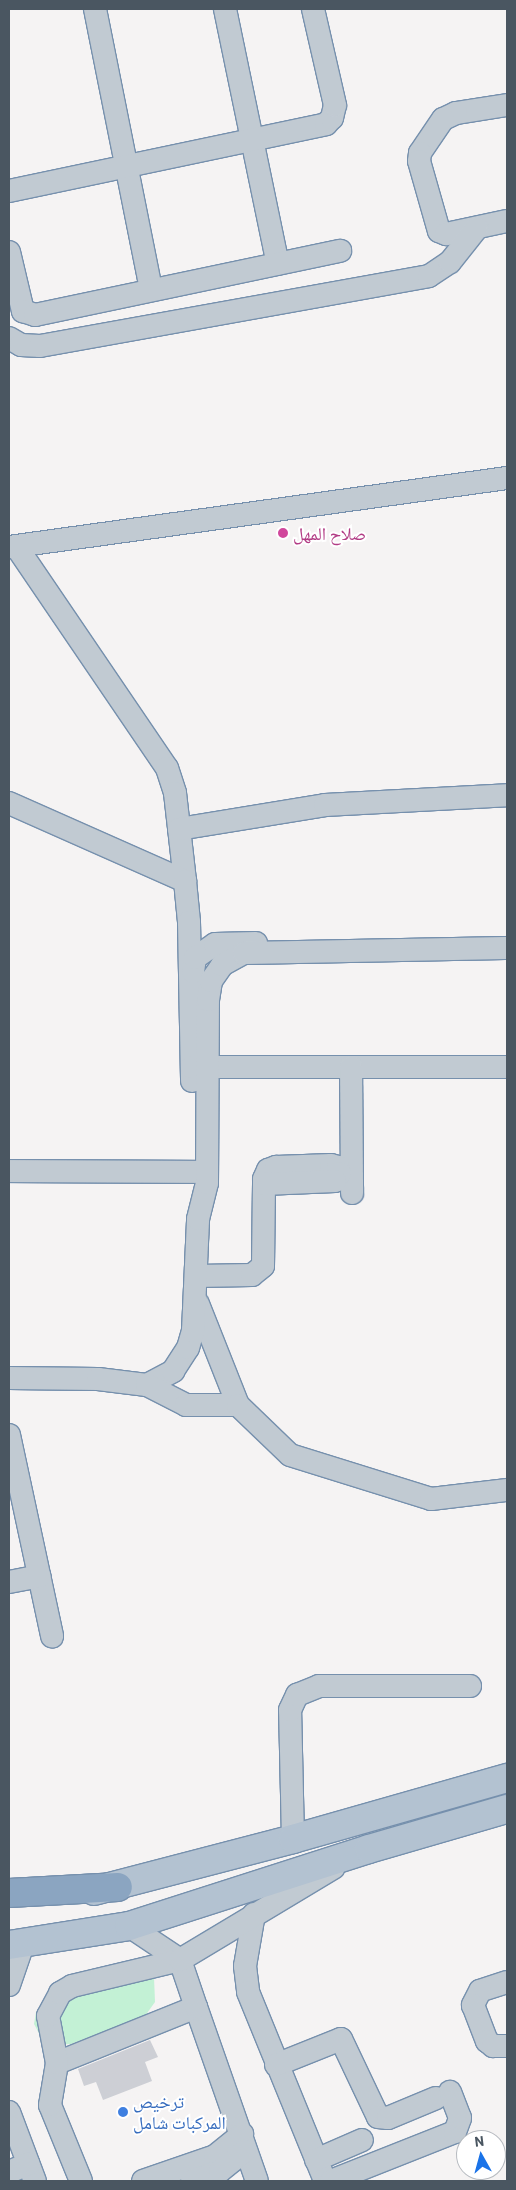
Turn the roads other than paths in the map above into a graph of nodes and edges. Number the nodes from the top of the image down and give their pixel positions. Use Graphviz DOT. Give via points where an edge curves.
graph roads {
  1 [pos="95,9"];
  2 [pos="225,9"];
  3 [pos="313,9"];
  4 [pos="507,105"];
  5 [pos="252,140"];
  6 [pos="128,166"];
  7 [pos="9,191"];
  8 [pos="507,221"];
  9 [pos="477,228"];
  10 [pos="340,251"];
  11 [pos="9,252"];
  12 [pos="278,264"];
  13 [pos="151,289"];
  14 [pos="9,338"];
  15 [pos="507,478"];
  16 [pos="12,547"];
  17 [pos="507,795"];
  18 [pos="9,804"];
  19 [pos="179,829"];
  20 [pos="185,881"];
  21 [pos="189,922"];
  22 [pos="507,940"];
  23 [pos="216,944"];
  24 [pos="507,948"];
  25 [pos="191,983"];
  26 [pos="199,1067"];
  27 [pos="351,1067"];
  28 [pos="507,1067"];
  29 [pos="9,1171"];
  30 [pos="200,1178"];
  31 [pos="9,1182"];
  32 [pos="264,1184"];
  33 [pos="352,1193"];
  34 [pos="195,1286"];
  35 [pos="9,1378"];
  36 [pos="146,1386"];
  37 [pos="238,1405"];
  38 [pos="9,1435"];
  39 [pos="507,1490"];
  40 [pos="39,1576"];
  41 [pos="9,1582"];
  42 [pos="52,1636"];
  43 [pos="470,1686"];
  44 [pos="507,1778"];
  45 [pos="507,1809"];
  46 [pos="293,1839"];
  47 [pos="369,1849"];
  48 [pos="118,1887"];
  49 [pos="9,1893"];
  50 [pos="9,1906"];
  51 [pos="254,1914"];
  52 [pos="129,1926"];
  53 [pos="16,1944"];
  54 [pos="180,1960"];
  55 [pos="507,1982"];
  56 [pos="9,1986"];
  57 [pos="196,2007"];
  58 [pos="507,2046"];
  59 [pos="57,2064"];
  60 [pos="276,2065"];
  61 [pos="9,2112"];
  62 [pos="362,2140"];
  63 [pos="250,2157"];
  64 [pos="316,2160"];
  65 [pos="24,2172"];
  66 [pos="81,2181"];
  67 [pos="143,2181"];
  68 [pos="192,2181"];
  69 [pos="231,2181"];
  70 [pos="325,2181"];
  71 [pos="331,2181"];
  1 -- 6 [label="street"];
  2 -- 5 [label="street"];
  3 -- 5 [label="street" via="335,105 332,118 326,124"];
  4 -- 9 [label="street" via="456,113 443,120 420,153 439,231 446,234"];
  5 -- 6 [label="street"];
  5 -- 12 [label="street"];
  6 -- 7 [label="street"];
  6 -- 13 [label="street"];
  8 -- 9 [label="street"];
  9 -- 14 [label="street" via="450,262 429,276 40,346 21,344"];
  10 -- 12 [label="street"];
  11 -- 13 [label="street" via="23,311 35,315"];
  12 -- 13 [label="street"];
  15 -- 16 [label="street"];
  16 -- 19 [label="street" via="167,768 175,793"];
  17 -- 19 [label="street" via="325,805"];
  18 -- 20 [label="street"];
  19 -- 20 [label="street"];
  20 -- 21 [label="street"];
  21 -- 23 [label="street" via="202,936"];
  21 -- 25 [label="street"];
  22 -- 23 [label="street"];
  23 -- 25 [label="street" via="195,958"];
  24 -- 26 [label="street" via="244,953 222,965 212,981"];
  25 -- 26 [label="street"];
  26 -- 27 [label="street"];
  26 -- 30 [label="street"];
  27 -- 28 [label="street"];
  27 -- 33 [label="street"];
  29 -- 30 [label="street"];
  30 -- 31 [label="street"];
  30 -- 34 [label="street"];
  32 -- 34 [label="street" via="263,1266 252,1275"];
  34 -- 36 [label="street" via="188,1348 173,1371"];
  34 -- 37 [label="street"];
  35 -- 36 [label="street" via="98,1379"];
  36 -- 37 [label="street" via="186,1405"];
  37 -- 39 [label="street" via="290,1456 431,1499"];
  38 -- 40 [label="street"];
  40 -- 41 [label="street"];
  40 -- 42 [label="street"];
  43 -- 46 [label="street" via="319,1686 297,1695 290,1710"];
  44 -- 46 [label="main road"];
  45 -- 47 [label="main road"];
  46 -- 48 [label="main road"];
  47 -- 51 [label="street"];
  47 -- 52 [label="main road"];
  48 -- 49 [label="highway"];
  48 -- 50 [label="main road"];
  51 -- 54 [label="street"];
  51 -- 60 [label="street" via="245,1966 248,1992"];
  52 -- 53 [label="main road"];
  52 -- 54 [label="street"];
  53 -- 56 [label="street"];
  54 -- 57 [label="street"];
  54 -- 59 [label="street" via="72,1986 60,1993 48,2016"];
  55 -- 58 [label="street" via="480,1991 474,2005 487,2041 493,2046"];
  57 -- 59 [label="street"];
  57 -- 63 [label="street"];
  59 -- 66 [label="street" via="50,2105"];
  60 -- 64 [label="street"];
  60 -- 71 [label="street" via="341,2039 378,2117 388,2118 443,2095 460,2118 455,2132"];
  61 -- 65 [label="street"];
  62 -- 64 [label="street"];
  63 -- 67 [label="street" via="215,2156"];
  63 -- 68 [label="street"];
  63 -- 69 [label="street"];
  64 -- 70 [label="street"];
}
